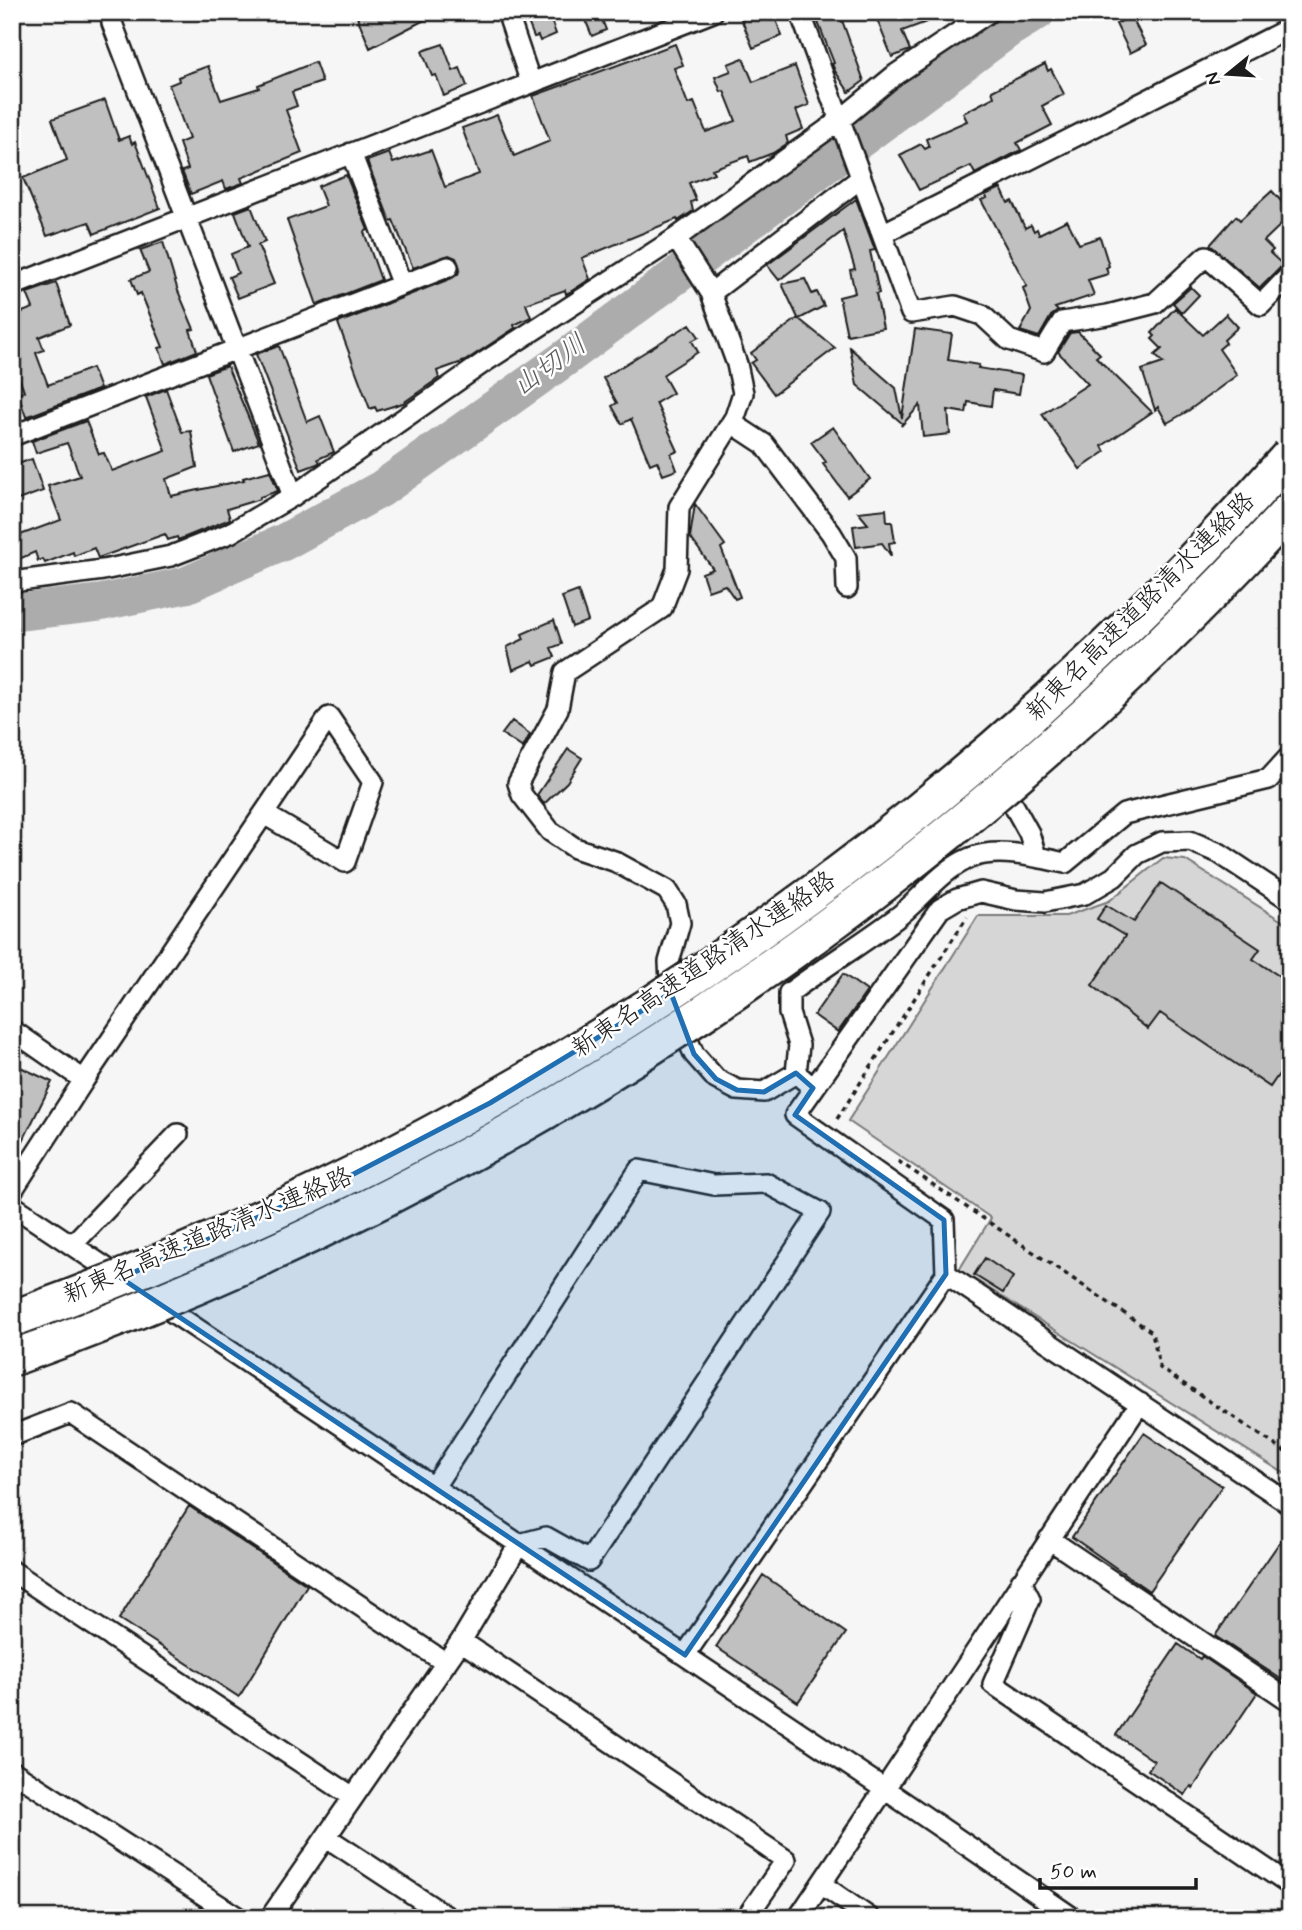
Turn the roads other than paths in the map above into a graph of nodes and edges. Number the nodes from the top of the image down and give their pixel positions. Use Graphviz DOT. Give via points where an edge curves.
graph roads {
  1 [pos="506,12"];
  2 [pos="713,12"];
  3 [pos="800,12"];
  4 [pos="989,12"];
  5 [pos="112,23"];
  6 [pos="1290,28"];
  7 [pos="531,83"];
  8 [pos="841,126"];
  9 [pos="351,153"];
  10 [pos="860,174"];
  11 [pos="186,217"];
  12 [pos="882,234"];
  13 [pos="680,244"];
  14 [pos="448,267"];
  15 [pos="1290,275"];
  16 [pos="401,285"];
  17 [pos="12,286"];
  18 [pos="709,290"];
  19 [pos="236,348"];
  20 [pos="732,423"];
  21 [pos="12,436"];
  22 [pos="1290,455"];
  23 [pos="293,496"];
  24 [pos="1290,510"];
  25 [pos="12,582"];
  26 [pos="847,588"];
  27 [pos="1290,756"];
  28 [pos="1014,806"];
  29 [pos="264,814"];
  30 [pos="1036,856"];
  31 [pos="1290,900"];
  32 [pos="12,1030"];
  33 [pos="796,1073"];
  34 [pos="84,1080"];
  35 [pos="813,1088"];
  36 [pos="178,1134"];
  37 [pos="12,1191"];
  38 [pos="12,1205"];
  39 [pos="72,1245"];
  40 [pos="946,1274"];
  41 [pos="12,1319"];
  42 [pos="12,1358"];
  43 [pos="1140,1403"];
  44 [pos="12,1436"];
  45 [pos="434,1487"];
  46 [pos="1290,1504"];
  47 [pos="1049,1539"];
  48 [pos="519,1544"];
  49 [pos="12,1571"];
  50 [pos="1021,1581"];
  51 [pos="461,1641"];
  52 [pos="685,1655"];
  53 [pos="446,1663"];
  54 [pos="1290,1701"];
  55 [pos="12,1771"];
  56 [pos="886,1790"];
  57 [pos="354,1797"];
  58 [pos="326,1837"];
  59 [pos="821,1884"];
  60 [pos="1290,1885"];
  61 [pos="240,1918"];
  62 [pos="270,1918"];
  63 [pos="449,1918"];
  64 [pos="747,1918"];
  65 [pos="799,1918"];
  66 [pos="870,1918"];
  67 [pos="1073,1918"];
  1 -- 7 [label="street"];
  2 -- 7 [label="street"];
  3 -- 8 [label="street"];
  4 -- 8 [label="street" via="895,75"];
  5 -- 11 [label="street"];
  6 -- 12 [label="street"];
  7 -- 9 [label="street"];
  8 -- 10 [label="street"];
  8 -- 13 [label="street"];
  9 -- 11 [label="street"];
  9 -- 16 [label="street"];
  10 -- 12 [label="street"];
  10 -- 18 [label="street"];
  11 -- 17 [label="street"];
  11 -- 19 [label="street"];
  12 -- 15 [label="street" via="911,313 955,306 982,315 1009,340 1044,352 1062,322 1155,303 1206,256 1261,305"];
  13 -- 18 [label="street"];
  13 -- 23 [label="street" via="483,363"];
  14 -- 16 [label="street"];
  16 -- 19 [label="street"];
  18 -- 20 [label="street" via="743,393"];
  19 -- 21 [label="street"];
  19 -- 23 [label="street"];
  20 -- 26 [label="street" via="764,444 831,533 846,558"];
  20 -- 33 [label="street" via="679,507 677,569 662,608 565,672 558,709 518,783 550,831 575,848 614,861 667,890 680,923 669,962 671,1002 694,1054 716,1079 737,1090 764,1092"];
  22 -- 41 [label="highway, 新東名高速道路清水連絡路, bridge" via="1133,621 1025,723 808,898 647,1009 489,1103 332,1185 160,1263"];
  23 -- 25 [label="street" via="230,533 171,556"];
  24 -- 42 [label="highway, 新東名高速道路清水連絡路, bridge" via="1107,697 961,823 828,928 667,1038 507,1134 359,1212 170,1296"];
  27 -- 30 [label="street" via="1269,779 1124,814 1065,863"];
  28 -- 30 [label="street"];
  29 -- 29 [label="street" via="271,803 329,717 373,782 345,862"];
  29 -- 34 [label="street"];
  30 -- 33 [label="street" via="971,857 947,872 897,918 789,993 789,1013 799,1045"];
  31 -- 35 [label="street" via="1219,853 1190,841 1162,842 1137,854 1114,877 1086,894 1045,902 981,892 957,900 940,909"];
  32 -- 34 [label="street"];
  33 -- 35 [label="street"];
  34 -- 37 [label="street"];
  35 -- 40 [label="street" via="795,1115 944,1220"];
  36 -- 39 [label="street"];
  38 -- 39 [label="street"];
  39 -- 45 [label="street"];
  40 -- 43 [label="street"];
  40 -- 52 [label="street"];
  43 -- 46 [label="street"];
  43 -- 47 [label="street"];
  44 -- 53 [label="street" via="71,1413"];
  45 -- 48 [label="street"];
  45 -- 48 [label="street" via="639,1170 714,1185 766,1183 820,1212 589,1560 546,1537"];
  47 -- 50 [label="street"];
  47 -- 54 [label="street"];
  48 -- 51 [label="street"];
  48 -- 52 [label="street"];
  49 -- 57 [label="street"];
  50 -- 56 [label="street"];
  50 -- 60 [label="street" via="1030,1599 993,1684"];
  51 -- 53 [label="street"];
  51 -- 64 [label="street" via="786,1860"];
  52 -- 56 [label="street"];
  53 -- 57 [label="street"];
  55 -- 61 [label="street"];
  56 -- 59 [label="street"];
  56 -- 67 [label="street"];
  57 -- 58 [label="street"];
  58 -- 62 [label="street"];
  58 -- 63 [label="street"];
  59 -- 65 [label="street"];
  59 -- 66 [label="street"];
}
